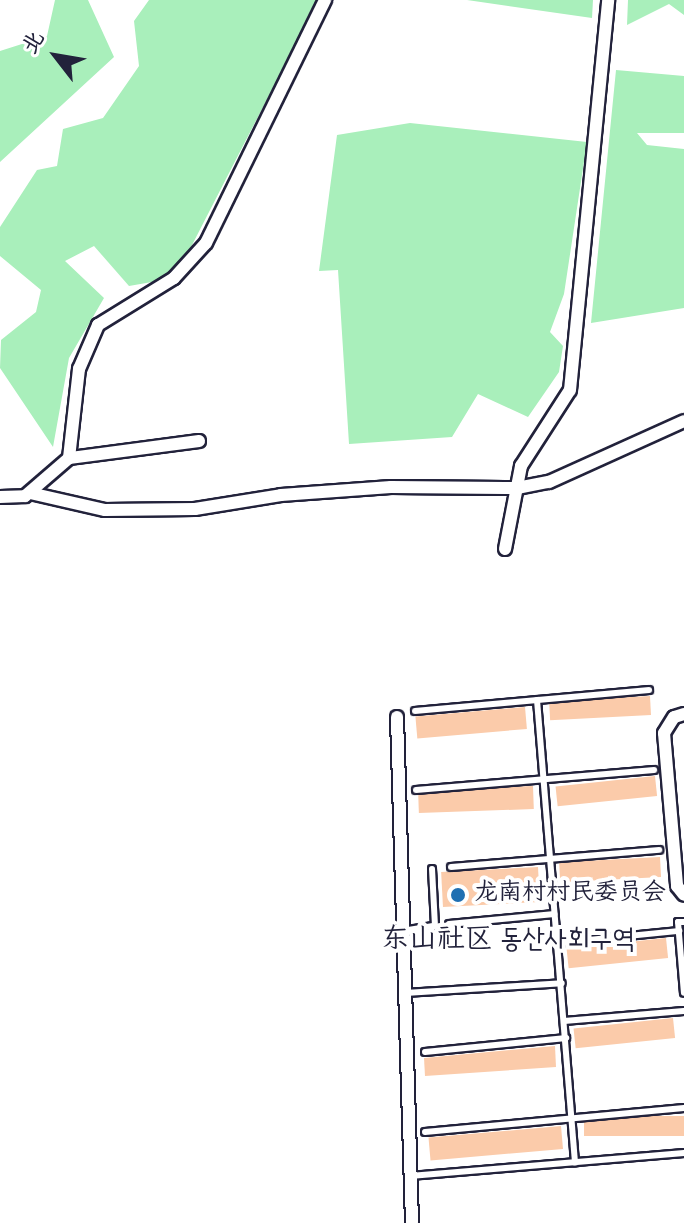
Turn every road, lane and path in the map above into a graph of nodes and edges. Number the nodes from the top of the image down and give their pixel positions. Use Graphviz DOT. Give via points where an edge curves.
graph roads {
  1 [pos="325,0"];
  2 [pos="608,0"];
  3 [pos="684,421"];
  4 [pos="199,441"];
  5 [pos="69,458"];
  6 [pos="517,488"];
  7 [pos="30,493"];
  8 [pos="0,497"];
  9 [pos="505,549"];
  10 [pos="649,690"];
  11 [pos="537,700"];
  12 [pos="415,711"];
  13 [pos="684,714"];
  14 [pos="397,717"];
  15 [pos="654,770"];
  16 [pos="544,779"];
  17 [pos="416,790"];
  18 [pos="659,850"];
  19 [pos="550,859"];
  20 [pos="451,867"];
  21 [pos="432,869"];
  22 [pos="684,895"];
  23 [pos="555,914"];
  24 [pos="684,922"];
  25 [pos="449,924"];
  26 [pos="402,931"];
  27 [pos="679,931"];
  28 [pos="558,943"];
  29 [pos="562,983"];
  30 [pos="405,993"];
  31 [pos="684,993"];
  32 [pos="684,1011"];
  33 [pos="564,1021"];
  34 [pos="566,1038"];
  35 [pos="425,1052"];
  36 [pos="684,1108"];
  37 [pos="572,1119"];
  38 [pos="425,1132"];
  39 [pos="684,1153"];
  40 [pos="575,1162"];
  41 [pos="410,1176"];
  42 [pos="412,1223"];
  1 -- 5 [label="street" via="206,243 174,278 116,310 87,341"];
  2 -- 6 [label="street" via="570,390 521,466"];
  3 -- 6 [label="street" via="549,482"];
  4 -- 5 [label="street"];
  5 -- 7 [label="street"];
  6 -- 7 [label="street" via="391,487 281,495 195,509 105,510"];
  6 -- 9 [label="street"];
  7 -- 8 [label="street"];
  10 -- 11 [label="lane"];
  11 -- 12 [label="lane"];
  11 -- 16 [label="lane"];
  13 -- 22 [label="street" via="674,717 664,733 677,886"];
  14 -- 26 [label="street"];
  15 -- 16 [label="lane"];
  16 -- 17 [label="lane"];
  16 -- 19 [label="lane"];
  18 -- 19 [label="lane"];
  19 -- 20 [label="lane"];
  19 -- 23 [label="lane"];
  21 -- 26 [label="lane" via="435,926"];
  23 -- 25 [label="lane"];
  23 -- 28 [label="lane"];
  24 -- 27 [label="lane" via="678,922"];
  26 -- 30 [label="street"];
  27 -- 28 [label="lane"];
  27 -- 31 [label="lane"];
  28 -- 29 [label="lane"];
  29 -- 30 [label="lane"];
  29 -- 33 [label="lane"];
  30 -- 41 [label="street"];
  32 -- 33 [label="lane"];
  33 -- 34 [label="lane"];
  34 -- 35 [label="lane"];
  34 -- 37 [label="lane"];
  36 -- 37 [label="lane"];
  37 -- 38 [label="lane"];
  37 -- 40 [label="lane"];
  39 -- 40 [label="lane"];
  40 -- 41 [label="lane"];
  41 -- 42 [label="street"];
}
